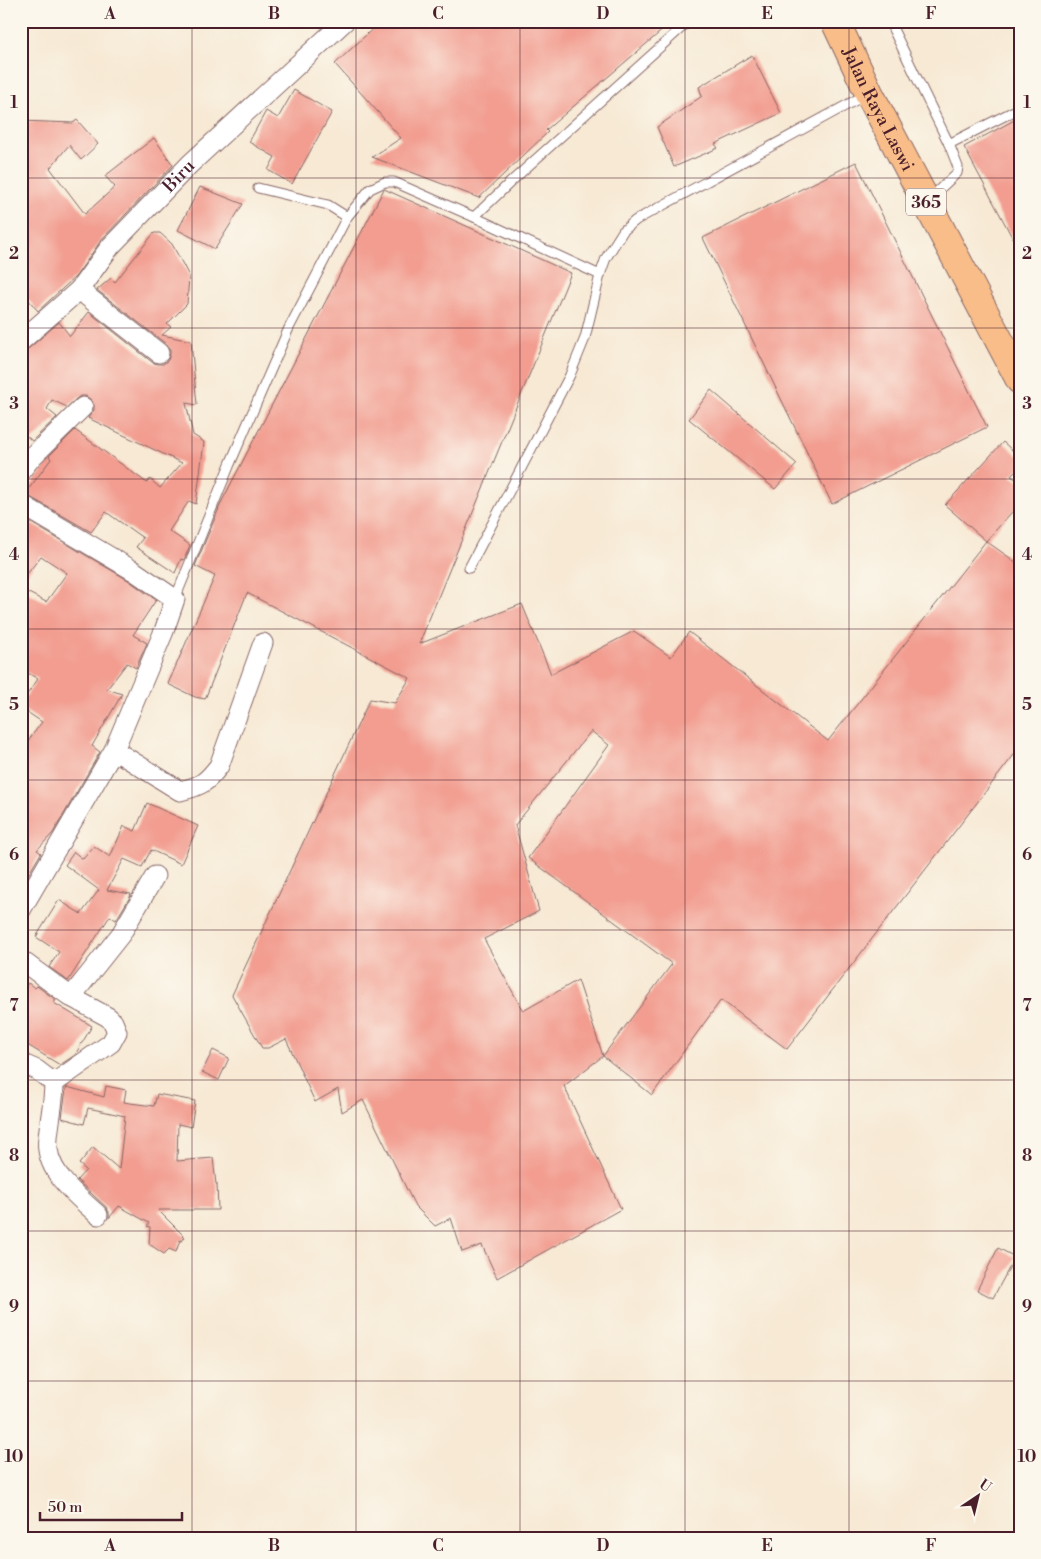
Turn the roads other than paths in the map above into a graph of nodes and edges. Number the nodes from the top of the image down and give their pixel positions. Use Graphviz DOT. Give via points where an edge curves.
graph roads {
  1 [pos="345,21"];
  2 [pos="689,21"];
  3 [pos="835,21"];
  4 [pos="889,21"];
  5 [pos="869,92"];
  6 [pos="1020,108"];
  7 [pos="949,144"];
  8 [pos="258,188"];
  9 [pos="926,202"];
  10 [pos="347,217"];
  11 [pos="474,217"];
  12 [pos="600,275"];
  13 [pos="79,290"];
  14 [pos="21,341"];
  15 [pos="159,353"];
  16 [pos="1020,380"];
  17 [pos="83,406"];
  18 [pos="21,471"];
  19 [pos="21,504"];
  20 [pos="469,568"];
  21 [pos="175,599"];
  22 [pos="262,643"];
  23 [pos="114,750"];
  24 [pos="155,876"];
  25 [pos="21,910"];
  26 [pos="21,960"];
  27 [pos="71,997"];
  28 [pos="21,1063"];
  29 [pos="54,1082"];
  30 [pos="98,1215"];
  1 -- 13 [label="street, Biru" via="190,164 110,247"];
  2 -- 11 [label="lane"];
  3 -- 5 [label="main road, Jalan Raya Laswi / 365"];
  4 -- 7 [label="lane"];
  5 -- 9 [label="main road, Jalan Raya Laswi / 365"];
  5 -- 12 [label="lane" via="636,220 614,245"];
  6 -- 7 [label="lane"];
  7 -- 9 [label="lane" via="957,172"];
  8 -- 10 [label="lane" via="328,205"];
  9 -- 16 [label="main road, Jalan Raya Laswi / 365"];
  10 -- 11 [label="lane" via="370,189 385,182 394,182"];
  10 -- 21 [label="lane" via="289,328"];
  11 -- 12 [label="lane"];
  12 -- 20 [label="lane" via="585,338 570,375"];
  13 -- 14 [label="street, Biru"];
  13 -- 15 [label="street"];
  17 -- 18 [label="street"];
  19 -- 21 [label="street"];
  21 -- 23 [label="street"];
  22 -- 23 [label="street" via="219,766 208,780 198,787 180,791"];
  23 -- 25 [label="street"];
  24 -- 27 [label="street" via="121,934"];
  26 -- 27 [label="street"];
  27 -- 29 [label="street" via="108,1017 114,1022 117,1032 111,1043"];
  28 -- 29 [label="street"];
  29 -- 30 [label="street" via="47,1138 51,1161 72,1191"];
}
